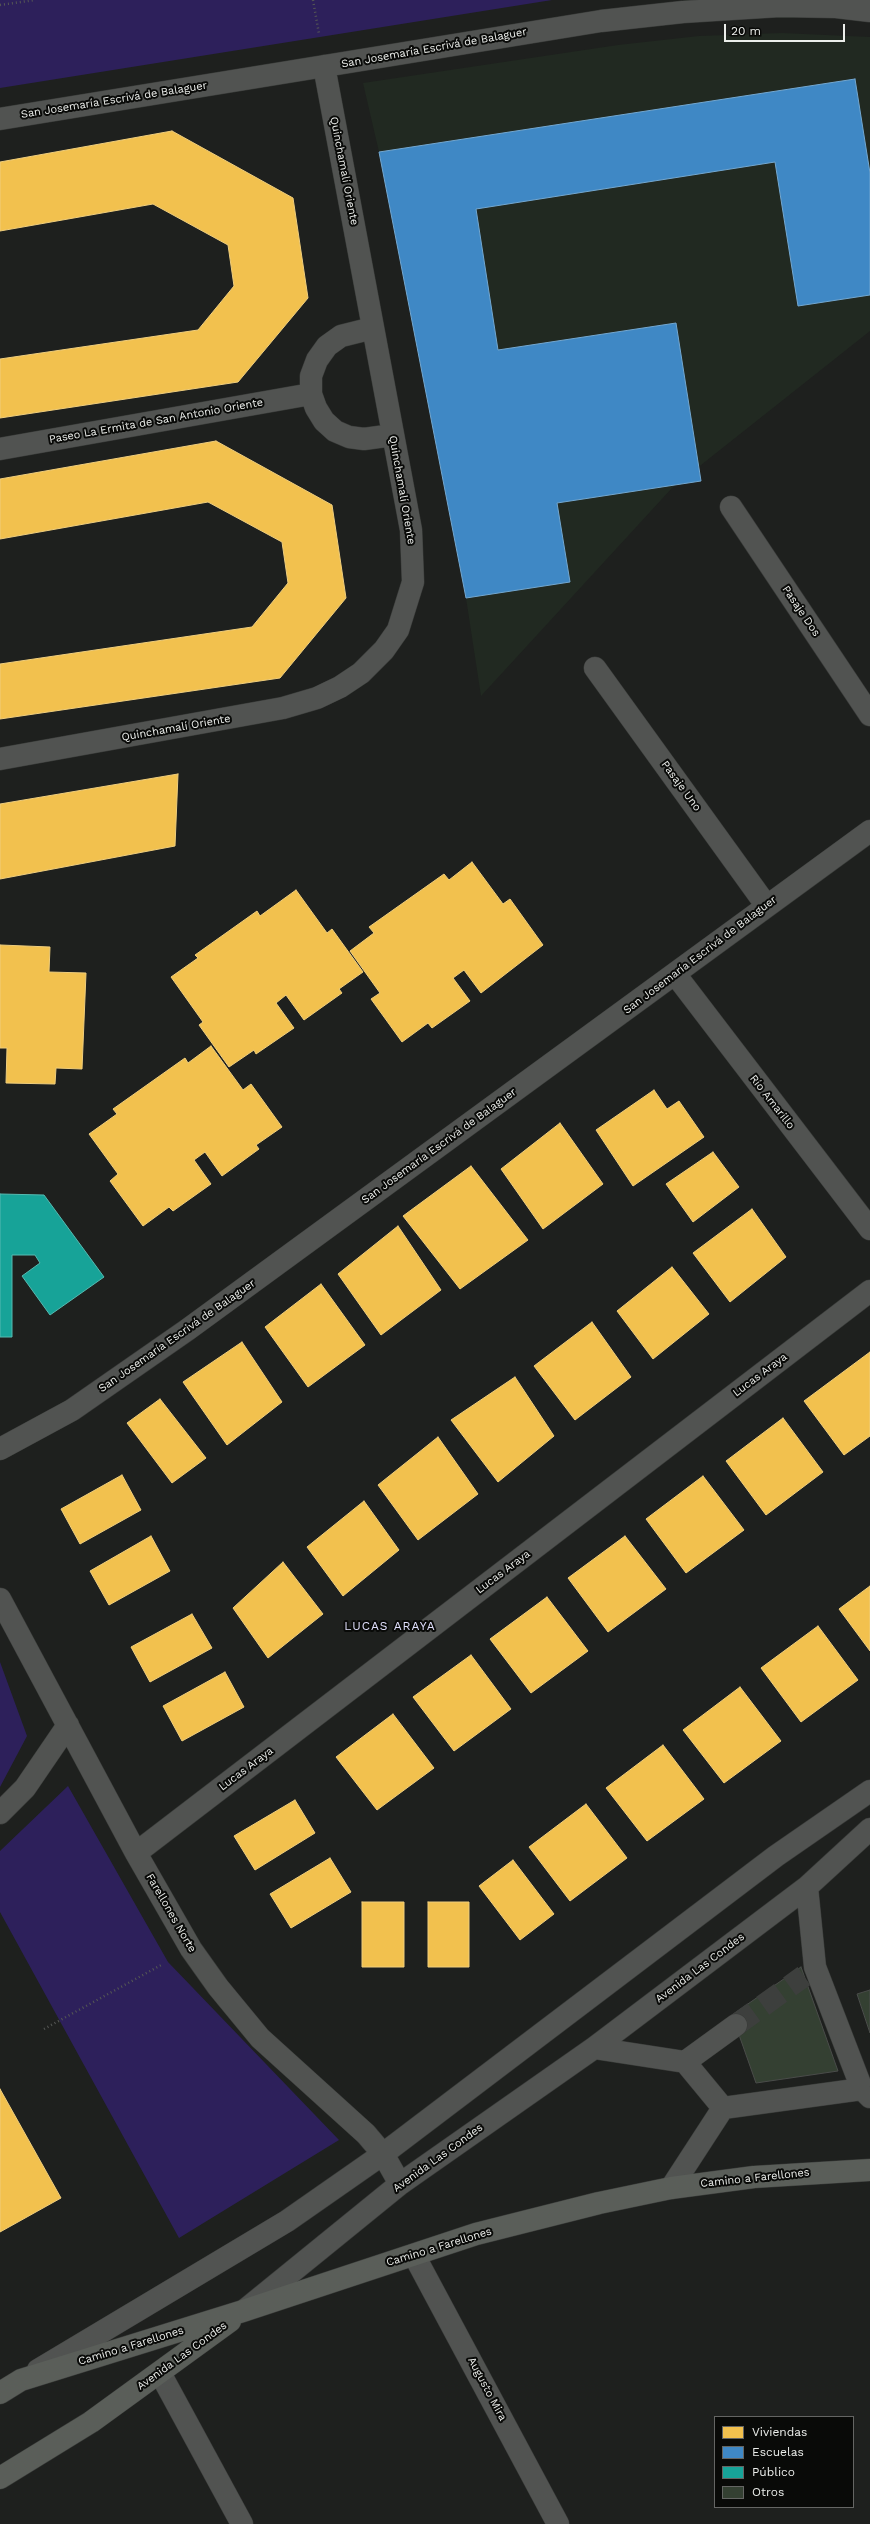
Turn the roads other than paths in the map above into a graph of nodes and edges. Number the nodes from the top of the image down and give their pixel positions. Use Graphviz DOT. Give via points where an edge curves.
graph roads {
  1 [pos="870,11"];
  2 [pos="324,66"];
  3 [pos="0,119"];
  4 [pos="373,328"];
  5 [pos="311,394"];
  6 [pos="393,435"];
  7 [pos="0,449"];
  8 [pos="731,507"];
  9 [pos="595,668"];
  10 [pos="870,715"];
  11 [pos="0,759"];
  12 [pos="870,831"];
  13 [pos="766,905"];
  14 [pos="675,974"];
  15 [pos="870,1229"];
  16 [pos="870,1291"];
  17 [pos="0,1449"];
  18 [pos="0,1599"];
  19 [pos="68,1725"];
  20 [pos="870,1791"];
  21 [pos="0,1813"];
  22 [pos="870,1829"];
  23 [pos="136,1853"];
  24 [pos="807,1887"];
  25 [pos="736,2025"];
  26 [pos="594,2048"];
  27 [pos="685,2062"];
  28 [pos="866,2093"];
  29 [pos="723,2108"];
  30 [pos="383,2154"];
  31 [pos="870,2170"];
  32 [pos="400,2184"];
  33 [pos="671,2188"];
  34 [pos="414,2255"];
  35 [pos="243,2311"];
  36 [pos="160,2373"];
  37 [pos="21,2380"];
  38 [pos="0,2393"];
  39 [pos="0,2478"];
  40 [pos="242,2524"];
  41 [pos="558,2524"];
  1 -- 2 [label="street, San Josemaría Escrivá de Balaguer" via="836,7 780,6 683,12 520,32"];
  2 -- 3 [label="street, San Josemaría Escrivá de Balaguer"];
  2 -- 4 [label="street, Quinchamalí Oriente"];
  4 -- 5 [label="street" via="341,336 327,346 317,360 311,376"];
  4 -- 6 [label="street, Quinchamalí Oriente"];
  5 -- 6 [label="street" via="324,420 336,431 349,437 364,439"];
  5 -- 7 [label="street, Paseo La Ermita de San Antonio Oriente"];
  6 -- 11 [label="street, Quinchamalí Oriente" via="411,530 414,582 398,630 384,650 361,672 340,687 317,698 284,708"];
  8 -- 10 [label="street, Pasaje Dos"];
  9 -- 13 [label="street, Pasaje Uno"];
  12 -- 13 [label="street, San Josemaría Escrivá de Balaguer"];
  13 -- 14 [label="street, San Josemaría Escrivá de Balaguer"];
  14 -- 15 [label="street, Río Amarillo"];
  14 -- 17 [label="street, San Josemaría Escrivá de Balaguer" via="187,1330 72,1410"];
  16 -- 23 [label="street, Lucas Araya"];
  18 -- 19 [label="street, Farellones Norte"];
  19 -- 21 [label="street" via="25,1788"];
  19 -- 23 [label="street, Farellones Norte"];
  20 -- 30 [label="street" via="776,1856"];
  22 -- 24 [label="street, Avenida Las Condes"];
  23 -- 30 [label="street, Farellones Norte" via="191,1949 218,1987 260,2038 366,2134"];
  24 -- 26 [label="street, Avenida Las Condes"];
  24 -- 28 [label="street" via="810,1971"];
  25 -- 27 [label="street"];
  26 -- 27 [label="street"];
  26 -- 32 [label="street, Avenida Las Condes"];
  27 -- 29 [label="street"];
  28 -- 29 [label="street"];
  29 -- 33 [label="street"];
  30 -- 32 [label="street, Farellones Norte"];
  30 -- 37 [label="street" via="287,2221"];
  31 -- 33 [label="main road, Camino a Farellones" via="754,2177"];
  32 -- 35 [label="street, Avenida Las Condes"];
  33 -- 34 [label="main road, Camino a Farellones" via="476,2234"];
  34 -- 35 [label="main road, Camino a Farellones"];
  34 -- 41 [label="street, Augusto Mira"];
  35 -- 36 [label="main road, Avenida Las Condes"];
  35 -- 37 [label="main road, Camino a Farellones"];
  36 -- 39 [label="main road, Avenida Las Condes" via="91,2422"];
  36 -- 40 [label="street"];
  37 -- 38 [label="main road"];
}
